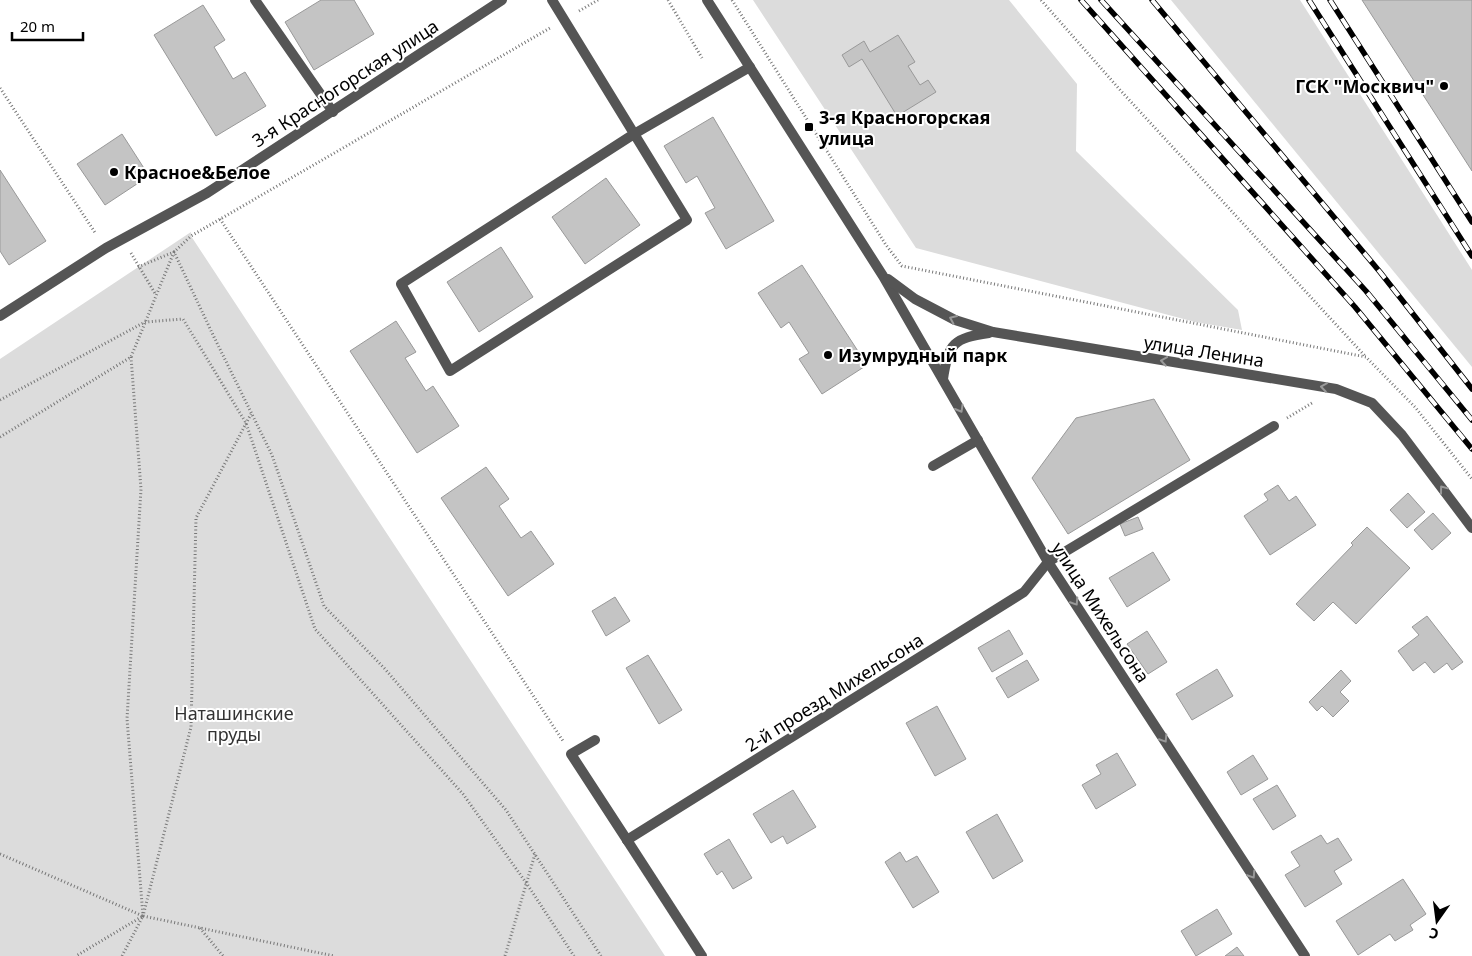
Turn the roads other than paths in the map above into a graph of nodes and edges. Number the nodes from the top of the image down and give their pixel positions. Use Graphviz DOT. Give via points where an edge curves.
graph roads {
  1 [pos="255,0"];
  2 [pos="502,0"];
  3 [pos="552,0"];
  4 [pos="707,0"];
  5 [pos="750,67"];
  6 [pos="333,112"];
  7 [pos="634,134"];
  8 [pos="883,276"];
  9 [pos="1,312"];
  10 [pos="992,332"];
  11 [pos="943,379"];
  12 [pos="1274,426"];
  13 [pos="978,440"];
  14 [pos="934,466"];
  15 [pos="1472,528"];
  16 [pos="1048,562"];
  17 [pos="595,740"];
  18 [pos="628,840"];
  19 [pos="702,956"];
  20 [pos="1305,956"];
  1 -- 6 [label="street"];
  2 -- 6 [label="street, 3-я Красногорская улица"];
  3 -- 7 [label="street"];
  4 -- 5 [label="street, улица Михельсона"];
  5 -- 7 [label="street"];
  5 -- 8 [label="street, улица Михельсона"];
  6 -- 9 [label="street, 3-я Красногорская улица" via="207,193 106,248"];
  7 -- 7 [label="street" via="687,220 450,370 401,284"];
  10 -- 8 [label="street, улица Ленина, one-way" via="954,320 915,299"];
  8 -- 11 [label="street, улица Михельсона"];
  10 -- 11 [label="street" via="967,336 955,343 946,357"];
  15 -- 10 [label="street, улица Ленина, one-way" via="1402,435 1372,403 1336,389"];
  11 -- 13 [label="street, улица Михельсона, one-way"];
  12 -- 16 [label="street"];
  13 -- 14 [label="street"];
  13 -- 16 [label="street, улица Михельсона"];
  16 -- 18 [label="street, 2-й проезд Михельсона" via="1024,592"];
  16 -- 20 [label="street, улица Михельсона, one-way"];
  17 -- 18 [label="street" via="572,754"];
  18 -- 19 [label="street"];
}
